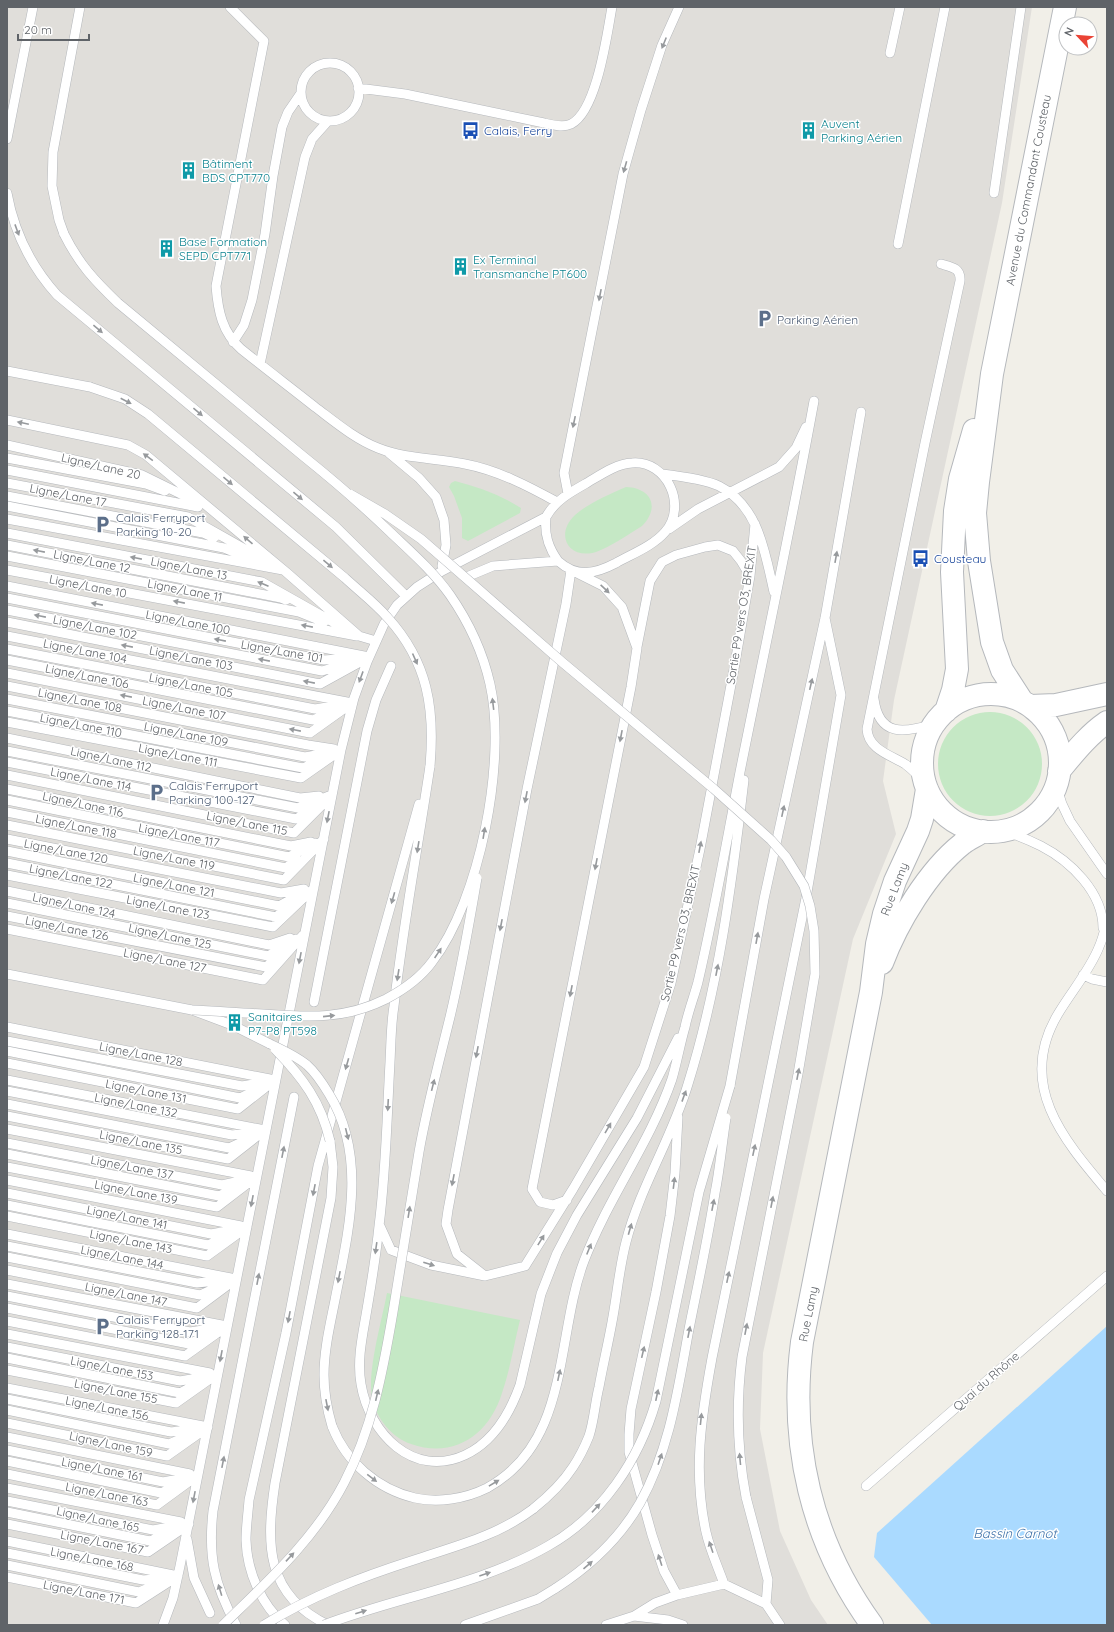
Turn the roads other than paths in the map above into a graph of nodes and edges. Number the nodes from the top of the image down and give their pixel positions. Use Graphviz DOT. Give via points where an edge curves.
graph roads {
  1 [pos="33,7"];
  2 [pos="80,7"];
  3 [pos="230,7"];
  4 [pos="612,7"];
  5 [pos="679,7"];
  6 [pos="900,7"];
  7 [pos="945,7"];
  8 [pos="1021,7"];
  9 [pos="1065,7"];
  10 [pos="890,53"];
  11 [pos="358,88"];
  12 [pos="301,93"];
  13 [pos="328,121"];
  14 [pos="7,139"];
  15 [pos="7,193"];
  16 [pos="994,193"];
  17 [pos="898,244"];
  18 [pos="941,264"];
  19 [pos="233,342"];
  20 [pos="260,364"];
  21 [pos="8,371"];
  22 [pos="992,374"];
  23 [pos="814,401"];
  24 [pos="812,412"];
  25 [pos="862,412"];
  26 [pos="7,420"];
  27 [pos="7,445"];
  28 [pos="386,451"];
  29 [pos="7,458"];
  30 [pos="7,470"];
  31 [pos="662,474"];
  32 [pos="7,483"];
  33 [pos="730,493"];
  34 [pos="350,494"];
  35 [pos="568,494"];
  36 [pos="7,496"];
  37 [pos="557,502"];
  38 [pos="7,506"];
  39 [pos="213,510"];
  40 [pos="546,517"];
  41 [pos="7,519"];
  42 [pos="755,524"];
  43 [pos="666,531"];
  44 [pos="7,533"];
  45 [pos="7,545"];
  46 [pos="7,556"];
  47 [pos="558,561"];
  48 [pos="7,570"];
  49 [pos="283,570"];
  50 [pos="571,570"];
  51 [pos="442,571"];
  52 [pos="469,576"];
  53 [pos="750,576"];
  54 [pos="7,586"];
  55 [pos="775,595"];
  56 [pos="406,596"];
  57 [pos="7,598"];
  58 [pos="7,610"];
  59 [pos="825,618"];
  60 [pos="7,622"];
  61 [pos="7,636"];
  62 [pos="359,636"];
  63 [pos="376,641"];
  64 [pos="7,648"];
  65 [pos="637,648"];
  66 [pos="369,657"];
  67 [pos="7,660"];
  68 [pos="391,666"];
  69 [pos="7,673"];
  70 [pos="7,686"];
  71 [pos="1107,694"];
  72 [pos="874,697"];
  73 [pos="755,698"];
  74 [pos="7,699"];
  75 [pos="352,703"];
  76 [pos="1026,704"];
  77 [pos="7,710"];
  78 [pos="940,718"];
  79 [pos="7,722"];
  80 [pos="1107,722"];
  81 [pos="7,738"];
  82 [pos="7,750"];
  83 [pos="341,750"];
  84 [pos="7,762"];
  85 [pos="430,766"];
  86 [pos="7,775"];
  87 [pos="1058,778"];
  88 [pos="925,785"];
  89 [pos="7,789"];
  90 [pos="332,795"];
  91 [pos="7,800"];
  92 [pos="7,812"];
  93 [pos="7,825"];
  94 [pos="1004,830"];
  95 [pos="983,831"];
  96 [pos="7,839"];
  97 [pos="324,839"];
  98 [pos="7,851"];
  99 [pos="480,853"];
  100 [pos="7,863"];
  101 [pos="1107,874"];
  102 [pos="7,875"];
  103 [pos="314,888"];
  104 [pos="7,891"];
  105 [pos="7,903"];
  106 [pos="7,916"];
  107 [pos="1107,920"];
  108 [pos="7,929"];
  109 [pos="304,934"];
  110 [pos="1104,935"];
  111 [pos="7,974"];
  112 [pos="1083,975"];
  113 [pos="1107,982"];
  114 [pos="871,992"];
  115 [pos="314,1002"];
  116 [pos="192,1010"];
  117 [pos="685,1024"];
  118 [pos="7,1027"];
  119 [pos="7,1041"];
  120 [pos="270,1044"];
  121 [pos="7,1051"];
  122 [pos="7,1063"];
  123 [pos="7,1080"];
  124 [pos="275,1080"];
  125 [pos="730,1086"];
  126 [pos="7,1092"];
  127 [pos="294,1097"];
  128 [pos="7,1104"];
  129 [pos="679,1111"];
  130 [pos="7,1116"];
  131 [pos="7,1130"];
  132 [pos="266,1130"];
  133 [pos="7,1142"];
  134 [pos="7,1154"];
  135 [pos="7,1167"];
  136 [pos="256,1177"];
  137 [pos="7,1180"];
  138 [pos="1107,1191"];
  139 [pos="7,1193"];
  140 [pos="567,1200"];
  141 [pos="7,1205"];
  142 [pos="7,1216"];
  143 [pos="380,1226"];
  144 [pos="247,1227"];
  145 [pos="7,1234"];
  146 [pos="7,1246"];
  147 [pos="7,1257"];
  148 [pos="7,1270"];
  149 [pos="485,1276"];
  150 [pos="1107,1276"];
  151 [pos="236,1279"];
  152 [pos="7,1284"];
  153 [pos="7,1296"];
  154 [pos="7,1308"];
  155 [pos="7,1321"];
  156 [pos="227,1326"];
  157 [pos="7,1334"];
  158 [pos="7,1347"];
  159 [pos="7,1358"];
  160 [pos="7,1370"];
  161 [pos="218,1374"];
  162 [pos="7,1388"];
  163 [pos="7,1399"];
  164 [pos="7,1410"];
  165 [pos="7,1423"];
  166 [pos="208,1427"];
  167 [pos="7,1437"];
  168 [pos="7,1450"];
  169 [pos="7,1461"];
  170 [pos="7,1474"];
  171 [pos="198,1475"];
  172 [pos="866,1486"];
  173 [pos="7,1488"];
  174 [pos="7,1500"];
  175 [pos="7,1512"];
  176 [pos="7,1524"];
  177 [pos="188,1524"];
  178 [pos="186,1534"];
  179 [pos="7,1541"];
  180 [pos="7,1553"];
  181 [pos="7,1565"];
  182 [pos="178,1576"];
  183 [pos="7,1577"];
  184 [pos="724,1584"];
  185 [pos="677,1595"];
  186 [pos="766,1604"];
  187 [pos="210,1613"];
  188 [pos="634,1616"];
  189 [pos="163,1625"];
  190 [pos="223,1625"];
  191 [pos="236,1625"];
  192 [pos="264,1625"];
  193 [pos="285,1625"];
  194 [pos="324,1625"];
  195 [pos="328,1625"];
  196 [pos="465,1625"];
  197 [pos="606,1625"];
  198 [pos="683,1625"];
  199 [pos="780,1625"];
  200 [pos="872,1625"];
  1 -- 14 [label="lane"];
  2 -- 34 [label="lane, bridge" via="53,152 52,186 64,234 81,265 118,303"];
  3 -- 19 [label="lane" via="264,41 216,286 218,310"];
  4 -- 11 [label="lane" via="592,95 582,114 570,125 544,124 405,94"];
  5 -- 35 [label="lane, one-way" via="660,52 623,174 564,473"];
  6 -- 10 [label="lane"];
  7 -- 17 [label="lane"];
  8 -- 16 [label="lane"];
  9 -- 22 [label="street, Avenue du Commandant Cousteau"];
  11 -- 12 [label="lane" via="354,77 345,68 327,64 315,67 306,75"];
  11 -- 13 [label="lane" via="357,101 351,112 341,119"];
  12 -- 13 [label="lane" via="307,110 316,118"];
  12 -- 19 [label="lane" via="288,112 282,127 252,300 244,325"];
  13 -- 20 [label="lane" via="312,140 305,157"];
  15 -- 56 [label="lane, one-way" via="15,225 25,249 38,272 57,295 336,527"];
  18 -- 72 [label="lane" via="958,270 960,281 924,443"];
  19 -- 20 [label="lane"];
  20 -- 28 [label="lane" via="338,424 357,437"];
  21 -- 85 [label="lane, one-way, bridge" via="90,387 125,399 148,414 376,605 399,631 411,650 427,692 432,729"];
  22 -- 76 [label="street, Avenue du Commandant Cousteau" via="977,494 978,548 994,649 1002,670"];
  22 -- 78 [label="street, Avenue du Commandant Cousteau" via="960,479 955,511 952,572 956,676 954,690"];
  23 -- 24 [label="lane"];
  24 -- 33 [label="lane" via="796,448 779,467"];
  24 -- 55 [label="lane"];
  59 -- 25 [label="lane, one-way"];
  39 -- 26 [label="lane, one-way" via="146,454 128,445"];
  27 -- 39 [label="lane, Ligne/Lane 20" via="142,474"];
  28 -- 37 [label="lane" via="482,468"];
  28 -- 51 [label="lane" via="419,478 436,497 444,520 446,545"];
  29 -- 39 [label="lane" via="146,484"];
  30 -- 39 [label="lane"];
  31 -- 33 [label="lane" via="711,483"];
  31 -- 35 [label="lane" via="643,463 616,466"];
  31 -- 43 [label="lane" via="669,483 675,501 672,521"];
  32 -- 49 [label="lane, Ligne/Lane 17" via="188,517"];
  33 -- 42 [label="lane" via="747,510"];
  33 -- 43 [label="lane" via="698,509"];
  99 -- 34 [label="lane, one-way, bridge" via="490,795 496,730 491,685 482,656 462,614 439,581"];
  186 -- 34 [label="lane, one-way, bridge" via="768,1580 741,1471 738,1438 739,1383 815,974 814,931 804,886 786,857 771,840 714,789 562,662 421,539"];
  35 -- 37 [label="lane"];
  36 -- 49 [label="lane" via="203,533"];
  37 -- 40 [label="lane"];
  38 -- 49 [label="lane" via="224,548"];
  49 -- 39 [label="lane, one-way"];
  40 -- 47 [label="lane" via="544,529 547,541"];
  40 -- 51 [label="lane"];
  41 -- 49 [label="lane"];
  42 -- 53 [label="lane, Sortie P9 vers O3, BREXIT"];
  42 -- 55 [label="lane" via="763,545"];
  43 -- 50 [label="lane" via="602,570 580,573"];
  62 -- 44 [label="lane, Ligne/Lane 13, one-way" via="262,582"];
  62 -- 45 [label="lane, Ligne/Lane 12, one-way" via="281,598"];
  46 -- 62 [label="lane, Ligne/Lane 11" via="299,612"];
  47 -- 50 [label="lane"];
  47 -- 52 [label="lane" via="493,566"];
  62 -- 48 [label="lane, Ligne/Lane 10, one-way"];
  49 -- 62 [label="lane"];
  50 -- 65 [label="lane, one-way" via="603,586 622,607"];
  50 -- 149 [label="lane, one-way" via="446,1224 458,1254"];
  51 -- 56 [label="lane"];
  53 -- 65 [label="lane" via="733,551 718,545 676,555 662,562 650,581"];
  140 -- 53 [label="lane, Sortie P9 vers O3, BREXIT, one-way" via="644,1067 671,983 700,849"];
  66 -- 54 [label="lane, Ligne/Lane 100, one-way"];
  55 -- 73 [label="lane"];
  56 -- 63 [label="lane" via="384,624"];
  66 -- 57 [label="lane, Ligne/Lane 101, one-way" via="324,660"];
  66 -- 58 [label="lane, Ligne/Lane 102, one-way" via="322,671"];
  125 -- 59 [label="lane, one-way" via="766,891"];
  184 -- 59 [label="lane, one-way" via="706,1533 700,1487 701,1416 806,898 841,695"];
  66 -- 60 [label="lane, Ligne/Lane 103, one-way" via="320,684"];
  61 -- 75 [label="lane, Ligne/Lane 104"];
  62 -- 63 [label="lane"];
  63 -- 66 [label="lane"];
  64 -- 75 [label="lane, Ligne/Lane 105" via="315,709"];
  65 -- 140 [label="lane, one-way" via="532,1189 540,1202 552,1205"];
  66 -- 75 [label="lane, one-way"];
  67 -- 75 [label="lane, Ligne/Lane 106" via="313,720"];
  68 -- 115 [label="lane" via="376,700 367,731"];
  75 -- 69 [label="lane, Ligne/Lane 107, one-way" via="310,733"];
  70 -- 83 [label="lane, Ligne/Lane 108"];
  71 -- 76 [label="street" via="1056,705"];
  72 -- 78 [label="lane" via="878,716 892,728 901,731 909,731"];
  72 -- 88 [label="lane" via="867,724 868,738 877,747 904,764"];
  73 -- 117 [label="lane" via="697,983"];
  129 -- 73 [label="lane, one-way" via="698,1053 718,969 733,877"];
  74 -- 83 [label="lane, Ligne/Lane 109" via="305,758"];
  75 -- 83 [label="lane"];
  76 -- 78 [label="street" via="1005,695 978,695 957,703"];
  76 -- 87 [label="street" via="1043,718 1053,734 1059,752"];
  77 -- 83 [label="lane, Ligne/Lane 110" via="303,768"];
  78 -- 88 [label="street" via="929,732 923,750"];
  79 -- 83 [label="lane, Ligne/Lane 111" via="301,778"];
  80 -- 87 [label="street" via="1093,733"];
  81 -- 90 [label="lane, Ligne/Lane 112" via="300,798"];
  82 -- 90 [label="lane" via="298,808"];
  83 -- 90 [label="lane"];
  84 -- 90 [label="lane, Ligne/Lane 114" via="296,819"];
  85 -- 143 [label="lane, one-way" via="394,1007"];
  85 -- 193 [label="lane, one-way" via="318,1166 286,1333 249,1500 246,1542 251,1568 263,1598"];
  86 -- 90 [label="lane, Ligne/Lane 115" via="294,833"];
  87 -- 94 [label="street" via="1050,798 1038,813 1022,824"];
  87 -- 101 [label="lane" via="1062,804 1070,821"];
  88 -- 95 [label="street" via="936,805 949,818 965,827"];
  88 -- 114 [label="street, Rue Lamy" via="922,820 895,881 884,914"];
  89 -- 97 [label="lane, Ligne/Lane 116" via="291,846"];
  90 -- 97 [label="lane, one-way"];
  91 -- 97 [label="lane, Ligne/Lane 117" via="289,857"];
  92 -- 97 [label="lane, Ligne/Lane 118" via="286,868"];
  93 -- 97 [label="lane, Ligne/Lane 119" via="284,880"];
  94 -- 95 [label="street"];
  94 -- 110 [label="lane" via="1042,846 1078,874 1098,904"];
  95 -- 114 [label="street, Rue Lamy" via="951,854 912,904 888,948"];
  96 -- 103 [label="lane, Ligne/Lane 120" via="281,893"];
  97 -- 103 [label="lane"];
  98 -- 103 [label="lane, Ligne/Lane 121" via="278,906"];
  116 -- 99 [label="lane, one-way, bridge" via="320,1017 356,1011 388,998 418,977 443,946 462,908"];
  190 -- 99 [label="lane, one-way, bridge" via="308,1538 330,1508 354,1462 373,1409 387,1350 420,1144 460,975"];
  100 -- 103 [label="lane, Ligne/Lane 122" via="276,917"];
  102 -- 103 [label="lane, Ligne/Lane 123" via="273,927"];
  103 -- 109 [label="lane"];
  104 -- 109 [label="lane, Ligne/Lane 124" via="269,945"];
  105 -- 109 [label="lane, Ligne/Lane 125" via="268,956"];
  106 -- 109 [label="lane, Ligne/Lane 126" via="266,967"];
  107 -- 110 [label="lane"];
  108 -- 109 [label="lane, Ligne/Lane 127" via="264,980"];
  109 -- 124 [label="lane, one-way"];
  110 -- 112 [label="lane"];
  111 -- 116 [label="lane"];
  112 -- 113 [label="lane"];
  112 -- 138 [label="lane" via="1058,1013 1049,1032 1042,1059 1043,1085 1046,1101 1057,1125"];
  114 -- 200 [label="street, Rue Lamy" via="802,1342 798,1408 804,1467 820,1527 840,1575"];
  116 -- 120 [label="lane, bridge" via="232,1025"];
  120 -- 117 [label="lane, one-way, bridge" via="307,1065 320,1081 343,1121 350,1147 352,1191 349,1221 324,1363 326,1400 336,1437 349,1457 373,1480 401,1494 424,1499 453,1499 477,1492 500,1480 525,1456 538,1436 555,1392 582,1266 600,1224 663,1103 673,1076"];
  143 -- 117 [label="lane, one-way" via="360,1360 361,1384 366,1402 379,1430 393,1445 404,1452 428,1460 459,1458 478,1448 486,1440 513,1403 524,1369 541,1294 557,1253 577,1215 637,1118"];
  118 -- 124 [label="lane, Ligne/Lane 128"];
  119 -- 124 [label="lane" via="242,1086"];
  120 -- 195 [label="lane, bridge" via="314,1098 327,1127 333,1167 330,1198 280,1459 270,1528 273,1564 281,1583 306,1611"];
  121 -- 124 [label="lane" via="240,1098"];
  122 -- 124 [label="lane, Ligne/Lane 131" via="238,1109"];
  123 -- 132 [label="lane, Ligne/Lane 132"];
  124 -- 132 [label="lane"];
  194 -- 125 [label="lane, one-way, bridge" via="488,1573 534,1554 577,1525 616,1484 637,1452 656,1401 699,1192"];
  196 -- 125 [label="lane, one-way, bridge" via="524,1604 577,1575 612,1541 640,1504 660,1462 673,1415 716,1192"];
  126 -- 132 [label="lane" via="232,1135"];
  191 -- 127 [label="lane, one-way" via="223,1601 215,1576 211,1553 212,1518"];
  128 -- 132 [label="lane" via="229,1148"];
  185 -- 129 [label="lane, one-way" via="664,1571 652,1535 629,1452 629,1434 630,1410 670,1216"];
  192 -- 129 [label="lane, one-way, bridge" via="312,1598 360,1578 482,1538 520,1519 555,1491 573,1468 588,1436 626,1242 634,1214"];
  130 -- 132 [label="lane, Ligne/Lane 135" via="228,1159"];
  131 -- 136 [label="lane"];
  132 -- 136 [label="lane"];
  133 -- 136 [label="lane, Ligne/Lane 137" via="222,1185"];
  134 -- 136 [label="lane" via="218,1196"];
  135 -- 136 [label="lane, Ligne/Lane 139" via="217,1207"];
  136 -- 144 [label="lane, one-way"];
  137 -- 144 [label="lane"];
  139 -- 144 [label="lane, Ligne/Lane 141" via="212,1234"];
  149 -- 140 [label="lane, Sortie P9 vers O3, BREXIT, one-way" via="525,1266"];
  141 -- 144 [label="lane" via="208,1245"];
  142 -- 144 [label="lane, Ligne/Lane 143" via="207,1256"];
  143 -- 149 [label="lane, Sortie P9 vers O3, BREXIT, one-way" via="391,1250 431,1265"];
  144 -- 151 [label="lane"];
  145 -- 151 [label="lane, Ligne/Lane 144"];
  146 -- 151 [label="lane" via="197,1283"];
  147 -- 151 [label="lane" via="200,1295"];
  148 -- 151 [label="lane, Ligne/Lane 147" via="197,1308"];
  150 -- 172 [label="lane, Quai du Rhône"];
  151 -- 156 [label="lane"];
  152 -- 156 [label="lane"];
  153 -- 156 [label="lane" via="190,1332"];
  154 -- 156 [label="lane" via="189,1344"];
  155 -- 156 [label="lane" via="185,1356"];
  156 -- 161 [label="lane, one-way"];
  157 -- 161 [label="lane"];
  158 -- 161 [label="lane, Ligne/Lane 153" via="180,1382"];
  159 -- 161 [label="lane" via="180,1393"];
  160 -- 161 [label="lane, Ligne/Lane 155" via="176,1403"];
  161 -- 166 [label="lane"];
  162 -- 166 [label="lane, Ligne/Lane 156"];
  163 -- 166 [label="lane" via="171,1432"];
  164 -- 166 [label="lane" via="169,1444"];
  165 -- 166 [label="lane, Ligne/Lane 159" via="167,1456"];
  166 -- 171 [label="lane"];
  167 -- 171 [label="lane"];
  168 -- 171 [label="lane, Ligne/Lane 161" via="164,1482"];
  169 -- 171 [label="lane" via="162,1493"];
  170 -- 171 [label="lane, Ligne/Lane 163" via="158,1505"];
  171 -- 177 [label="lane, one-way"];
  173 -- 177 [label="lane"];
  174 -- 177 [label="lane, Ligne/Lane 165" via="153,1530"];
  175 -- 177 [label="lane" via="150,1542"];
  176 -- 177 [label="lane, Ligne/Lane 167" via="148,1552"];
  177 -- 178 [label="lane"];
  178 -- 182 [label="lane"];
  178 -- 187 [label="lane" via="194,1578"];
  179 -- 182 [label="lane, Ligne/Lane 168"];
  180 -- 182 [label="lane" via="143,1580"];
  181 -- 182 [label="lane" via="139,1592"];
  182 -- 183 [label="lane, Ligne/Lane 171" via="136,1603"];
  182 -- 189 [label="lane"];
  184 -- 185 [label="lane"];
  184 -- 186 [label="lane"];
  185 -- 188 [label="lane" via="655,1603"];
  186 -- 199 [label="lane"];
  188 -- 197 [label="lane"];
  188 -- 198 [label="lane" via="668,1620"];
}
